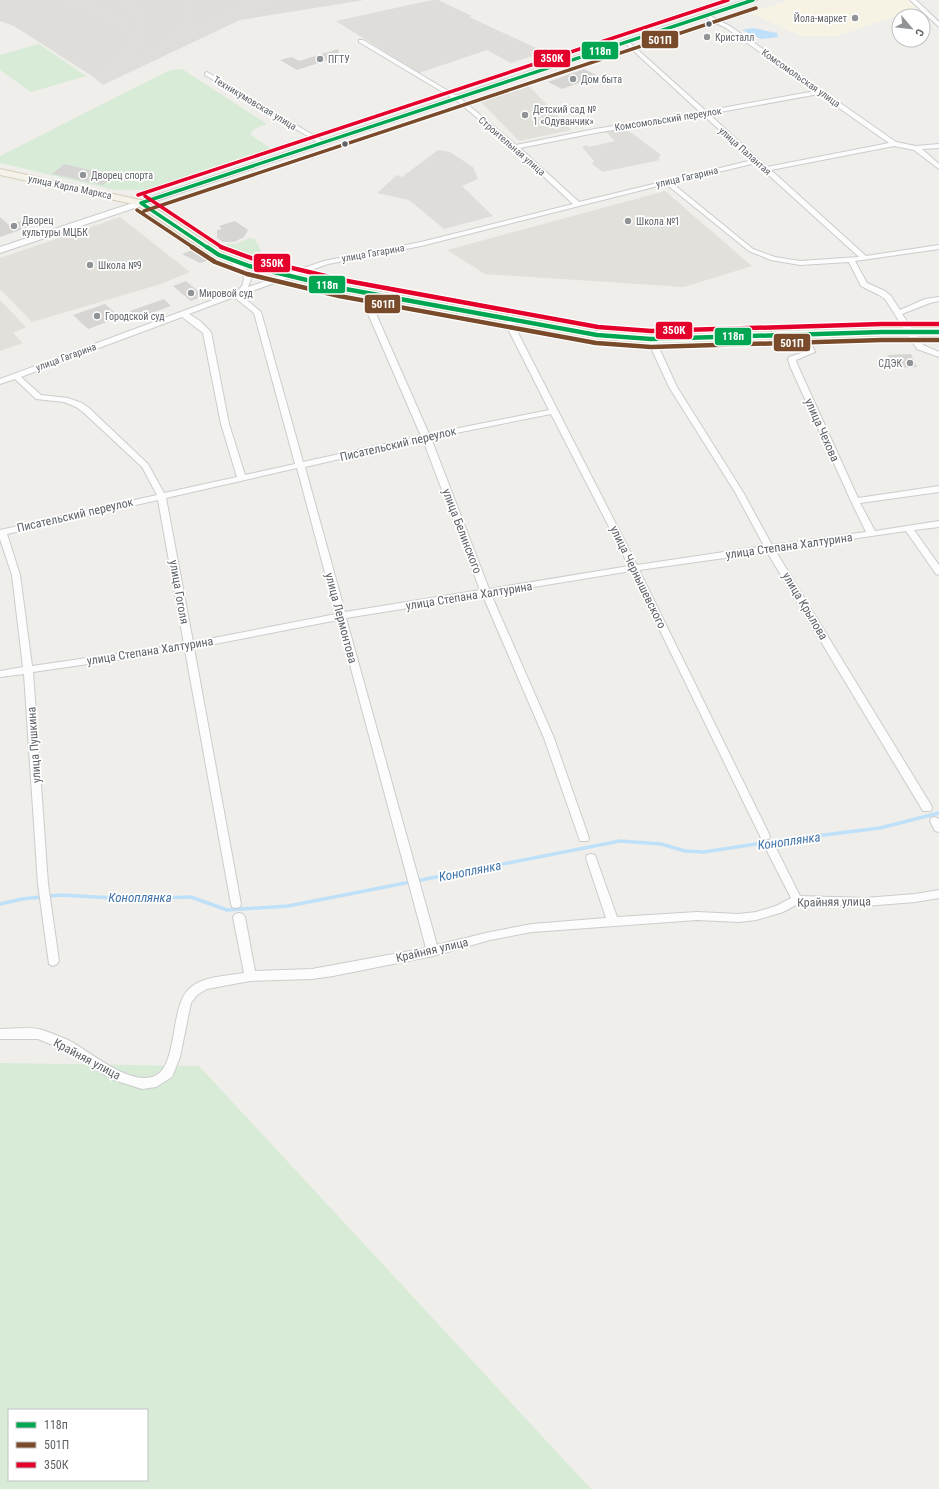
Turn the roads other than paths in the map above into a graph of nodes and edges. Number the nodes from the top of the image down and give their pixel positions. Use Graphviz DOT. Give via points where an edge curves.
graph roads {
  1 [pos="753,0"];
  2 [pos="913,0"];
  3 [pos="706,16"];
  4 [pos="939,25"];
  5 [pos="362,41"];
  6 [pos="628,43"];
  7 [pos="207,74"];
  8 [pos="822,92"];
  9 [pos="458,99"];
  10 [pos="704,113"];
  11 [pos="323,143"];
  12 [pos="894,144"];
  13 [pos="939,146"];
  14 [pos="515,147"];
  15 [pos="916,148"];
  16 [pos="756,161"];
  17 [pos="939,166"];
  18 [pos="765,169"];
  19 [pos="0,172"];
  20 [pos="667,182"];
  21 [pos="141,203"];
  22 [pos="577,204"];
  23 [pos="939,248"];
  24 [pos="0,250"];
  25 [pos="864,258"];
  26 [pos="851,260"];
  27 [pos="234,262"];
  28 [pos="287,276"];
  29 [pos="237,293"];
  30 [pos="376,294"];
  31 [pos="939,299"];
  32 [pos="899,313"];
  33 [pos="183,314"];
  34 [pos="510,319"];
  35 [pos="911,332"];
  36 [pos="939,332"];
  37 [pos="803,335"];
  38 [pos="652,339"];
  39 [pos="939,355"];
  40 [pos="16,376"];
  41 [pos="0,382"];
  42 [pos="554,411"];
  43 [pos="426,437"];
  44 [pos="301,466"];
  45 [pos="242,478"];
  46 [pos="939,489"];
  47 [pos="161,496"];
  48 [pos="855,501"];
  49 [pos="939,524"];
  50 [pos="909,529"];
  51 [pos="2,532"];
  52 [pos="872,534"];
  53 [pos="770,549"];
  54 [pos="634,568"];
  55 [pos="939,572"];
  56 [pos="486,593"];
  57 [pos="340,616"];
  58 [pos="188,646"];
  59 [pos="28,669"];
  60 [pos="0,674"];
  61 [pos="927,808"];
  62 [pos="765,836"];
  63 [pos="584,838"];
  64 [pos="771,849"];
  65 [pos="591,858"];
  66 [pos="939,894"];
  67 [pos="797,900"];
  68 [pos="236,904"];
  69 [pos="239,917"];
  70 [pos="613,922"];
  71 [pos="433,951"];
  72 [pos="53,961"];
  73 [pos="250,976"];
  74 [pos="0,1034"];
  1 -- 3 [label="main road"];
  2 -- 4 [label="street"];
  3 -- 6 [label="main road"];
  3 -- 8 [label="street, Комсомольская улица" via="728,27"];
  5 -- 9 [label="street, Строительная улица"];
  6 -- 9 [label="main road"];
  6 -- 10 [label="street, улица Палантая"];
  7 -- 11 [label="street, Техникумовская улица"];
  8 -- 10 [label="street, Комсомольский переулок"];
  8 -- 12 [label="street, Комсомольская улица"];
  9 -- 11 [label="main road"];
  9 -- 14 [label="street, Строительная улица"];
  10 -- 14 [label="street, Комсомольский переулок"];
  10 -- 16 [label="street, улица Палантая"];
  11 -- 21 [label="main road"];
  12 -- 15 [label="street"];
  12 -- 18 [label="street"];
  13 -- 15 [label="street"];
  14 -- 22 [label="street, Строительная улица"];
  15 -- 17 [label="street"];
  16 -- 18 [label="street, улица Палантая"];
  16 -- 20 [label="street, улица Гагарина"];
  18 -- 25 [label="street, улица Палантая"];
  19 -- 21 [label="main road, улица Карла Маркса"];
  20 -- 22 [label="street, улица Гагарина"];
  20 -- 26 [label="street" via="758,254 788,262"];
  21 -- 24 [label="main road"];
  21 -- 27 [label="main road" via="209,250"];
  22 -- 28 [label="street, улица Гагарина" via="421,244 326,262"];
  23 -- 25 [label="street"];
  25 -- 26 [label="street"];
  26 -- 32 [label="street" via="864,284 882,293"];
  27 -- 28 [label="main road"];
  27 -- 29 [label="street" via="248,276 246,287"];
  28 -- 29 [label="street, улица Гагарина"];
  28 -- 30 [label="main road"];
  29 -- 33 [label="street, улица Гагарина"];
  29 -- 44 [label="street, улица Лермонтова" via="257,312"];
  30 -- 34 [label="main road"];
  30 -- 43 [label="street, улица Белинского" via="369,307"];
  31 -- 32 [label="street"];
  32 -- 35 [label="street"];
  33 -- 40 [label="street, улица Гагарина"];
  33 -- 45 [label="street" via="207,332 225,427"];
  34 -- 38 [label="main road" via="597,335"];
  34 -- 42 [label="street, улица Чернышевского" via="511,327"];
  35 -- 36 [label="main road"];
  35 -- 37 [label="main road"];
  35 -- 39 [label="street" via="920,347"];
  37 -- 38 [label="main road"];
  37 -- 48 [label="street, улица Чехова" via="811,352 792,359 794,366"];
  38 -- 53 [label="street, улица Крылова" via="673,387 739,492"];
  40 -- 41 [label="street, улица Гагарина"];
  40 -- 47 [label="street, улица Гоголя" via="39,397 65,400 86,410 145,466"];
  42 -- 43 [label="street, Писательский переулок"];
  42 -- 54 [label="street, улица Чернышевского"];
  43 -- 44 [label="street, Писательский переулок"];
  43 -- 56 [label="street, улица Белинского"];
  44 -- 45 [label="street, Писательский переулок"];
  44 -- 57 [label="street, улица Лермонтова"];
  45 -- 47 [label="street, Писательский переулок"];
  46 -- 48 [label="street"];
  47 -- 51 [label="street, Писательский переулок"];
  47 -- 58 [label="street, улица Гоголя"];
  48 -- 52 [label="street, улица Чехова"];
  49 -- 50 [label="street, улица Степана Халтурина"];
  50 -- 52 [label="street, улица Степана Халтурина"];
  50 -- 55 [label="street"];
  51 -- 59 [label="street, улица Пушкина" via="16,575"];
  52 -- 53 [label="street, улица Степана Халтурина"];
  53 -- 54 [label="street, улица Степана Халтурина"];
  53 -- 61 [label="street, улица Крылова"];
  54 -- 56 [label="street, улица Степана Халтурина"];
  54 -- 62 [label="street, улица Чернышевского"];
  56 -- 57 [label="street, улица Степана Халтурина"];
  56 -- 63 [label="street, улица Белинского" via="549,738"];
  57 -- 58 [label="street, улица Степана Халтурина"];
  57 -- 71 [label="street, улица Лермонтова"];
  58 -- 59 [label="street, улица Степана Халтурина"];
  58 -- 68 [label="street, улица Гоголя"];
  59 -- 60 [label="street, улица Степана Халтурина"];
  59 -- 72 [label="street, улица Пушкина" via="43,884"];
  64 -- 67 [label="street"];
  65 -- 70 [label="street"];
  66 -- 67 [label="street, Крайняя улица" via="865,902"];
  67 -- 70 [label="street, Крайняя улица" via="756,916 697,916"];
  69 -- 73 [label="street"];
  70 -- 71 [label="street, Крайняя улица" via="532,928"];
  71 -- 73 [label="street, Крайняя улица" via="312,974"];
  73 -- 74 [label="street, Крайняя улица" via="204,985 193,992 186,1002 168,1073 156,1082 142,1084 118,1076 64,1044 38,1034"];
}
